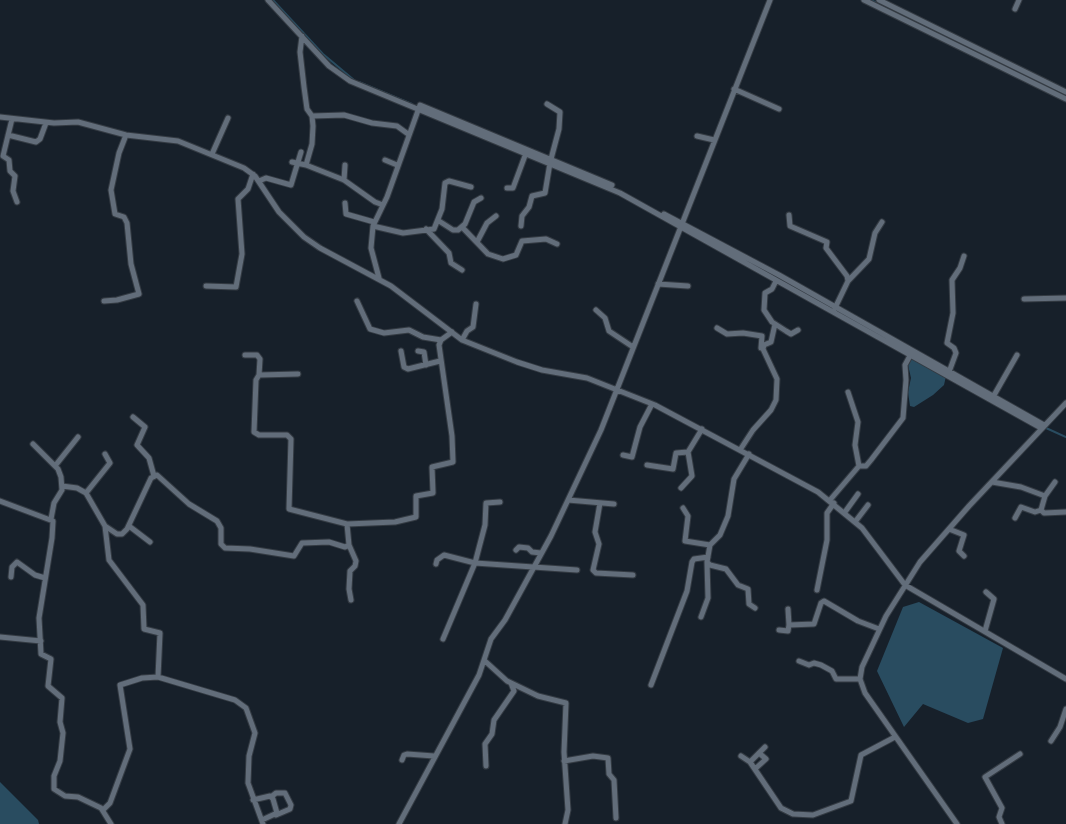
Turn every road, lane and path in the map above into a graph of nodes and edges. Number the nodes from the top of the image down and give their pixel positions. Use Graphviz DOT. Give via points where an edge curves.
graph roads {
  1 [pos="268,0"];
  2 [pos="770,0"];
  3 [pos="864,0"];
  4 [pos="879,0"];
  5 [pos="1019,0"];
  6 [pos="1014,9"];
  7 [pos="302,36"];
  8 [pos="734,89"];
  9 [pos="1066,93"];
  10 [pos="1066,99"];
  11 [pos="547,104"];
  12 [pos="418,109"];
  13 [pos="779,109"];
  14 [pos="312,116"];
  15 [pos="0,117"];
  16 [pos="228,118"];
  17 [pos="12,119"];
  18 [pos="46,123"];
  19 [pos="408,134"];
  20 [pos="8,135"];
  21 [pos="126,135"];
  22 [pos="697,136"];
  23 [pos="714,140"];
  24 [pos="301,152"];
  25 [pos="526,153"];
  26 [pos="212,154"];
  27 [pos="385,160"];
  28 [pos="551,161"];
  29 [pos="294,163"];
  30 [pos="306,165"];
  31 [pos="345,165"];
  32 [pos="397,165"];
  33 [pos="253,174"];
  34 [pos="345,180"];
  35 [pos="259,181"];
  36 [pos="471,187"];
  37 [pos="507,188"];
  38 [pos="481,198"];
  39 [pos="17,202"];
  40 [pos="345,203"];
  41 [pos="383,205"];
  42 [pos="789,215"];
  43 [pos="496,216"];
  44 [pos="439,221"];
  45 [pos="882,222"];
  46 [pos="373,224"];
  47 [pos="681,225"];
  48 [pos="521,226"];
  49 [pos="462,227"];
  50 [pos="426,229"];
  51 [pos="477,242"];
  52 [pos="557,244"];
  53 [pos="964,256"];
  54 [pos="462,270"];
  55 [pos="379,278"];
  56 [pos="776,281"];
  57 [pos="848,281"];
  58 [pos="658,284"];
  59 [pos="206,286"];
  60 [pos="688,286"];
  61 [pos="1066,298"];
  62 [pos="1024,299"];
  63 [pos="104,301"];
  64 [pos="357,301"];
  65 [pos="476,304"];
  66 [pos="835,308"];
  67 [pos="596,310"];
  68 [pos="775,324"];
  69 [pos="717,328"];
  70 [pos="798,330"];
  71 [pos="452,332"];
  72 [pos="441,340"];
  73 [pos="462,340"];
  74 [pos="633,347"];
  75 [pos="401,351"];
  76 [pos="418,351"];
  77 [pos="911,353"];
  78 [pos="245,355"];
  79 [pos="764,355"];
  80 [pos="1017,355"];
  81 [pos="440,361"];
  82 [pos="426,365"];
  83 [pos="950,372"];
  84 [pos="298,374"];
  85 [pos="259,375"];
  86 [pos="617,390"];
  87 [pos="848,392"];
  88 [pos="993,397"];
  89 [pos="1066,403"];
  90 [pos="652,404"];
  91 [pos="1058,412"];
  92 [pos="1066,415"];
  93 [pos="133,417"];
  94 [pos="1043,427"];
  95 [pos="702,429"];
  96 [pos="78,437"];
  97 [pos="33,444"];
  98 [pos="740,450"];
  99 [pos="688,452"];
  100 [pos="105,454"];
  101 [pos="749,454"];
  102 [pos="623,455"];
  103 [pos="647,465"];
  104 [pos="55,466"];
  105 [pos="859,466"];
  106 [pos="154,476"];
  107 [pos="992,482"];
  108 [pos="1055,482"];
  109 [pos="62,486"];
  110 [pos="681,488"];
  111 [pos="86,493"];
  112 [pos="858,494"];
  113 [pos="1045,496"];
  114 [pos="568,500"];
  115 [pos="0,501"];
  116 [pos="500,502"];
  117 [pos="832,502"];
  118 [pos="600,503"];
  119 [pos="614,504"];
  120 [pos="868,505"];
  121 [pos="683,508"];
  122 [pos="1038,511"];
  123 [pos="845,512"];
  124 [pos="1066,512"];
  125 [pos="1028,516"];
  126 [pos="1015,518"];
  127 [pos="51,519"];
  128 [pos="855,522"];
  129 [pos="347,524"];
  130 [pos="105,526"];
  131 [pos="129,526"];
  132 [pos="949,529"];
  133 [pos="150,542"];
  134 [pos="349,545"];
  135 [pos="699,545"];
  136 [pos="710,545"];
  137 [pos="516,550"];
  138 [pos="541,553"];
  139 [pos="964,556"];
  140 [pos="696,559"];
  141 [pos="708,559"];
  142 [pos="436,564"];
  143 [pos="475,564"];
  144 [pos="532,568"];
  145 [pos="577,570"];
  146 [pos="633,575"];
  147 [pos="11,577"];
  148 [pos="45,578"];
  149 [pos="905,584"];
  150 [pos="817,590"];
  151 [pos="986,592"];
  152 [pos="351,600"];
  153 [pos="755,608"];
  154 [pos="788,610"];
  155 [pos="701,617"];
  156 [pos="789,625"];
  157 [pos="880,629"];
  158 [pos="779,630"];
  159 [pos="985,631"];
  160 [pos="0,637"];
  161 [pos="443,639"];
  162 [pos="41,641"];
  163 [pos="485,661"];
  164 [pos="799,661"];
  165 [pos="158,677"];
  166 [pos="1066,678"];
  167 [pos="860,679"];
  168 [pos="511,683"];
  169 [pos="651,685"];
  170 [pos="1066,709"];
  171 [pos="895,737"];
  172 [pos="1051,741"];
  173 [pos="765,747"];
  174 [pos="759,753"];
  175 [pos="1020,754"];
  176 [pos="434,756"];
  177 [pos="741,756"];
  178 [pos="402,760"];
  179 [pos="564,761"];
  180 [pos="750,762"];
  181 [pos="486,766"];
  182 [pos="755,769"];
  183 [pos="271,797"];
  184 [pos="253,800"];
  185 [pos="103,810"];
  186 [pos="276,815"];
  187 [pos="616,818"];
  188 [pos="263,822"];
  189 [pos="111,824"];
  190 [pos="399,824"];
  191 [pos="565,824"];
  192 [pos="957,824"];
  193 [pos="1002,824"];
  1 -- 7 [label="street"];
  2 -- 8 [label="street"];
  3 -- 10 [label="street"];
  4 -- 9 [label="street"];
  5 -- 6 [label="street"];
  7 -- 12 [label="street" via="340,74"];
  7 -- 14 [label="street" via="304,87"];
  8 -- 13 [label="street"];
  8 -- 23 [label="street"];
  11 -- 28 [label="street" via="560,112"];
  12 -- 19 [label="street"];
  12 -- 25 [label="street"];
  12 -- 28 [label="street" via="420,105"];
  14 -- 19 [label="street" via="344,115 397,126"];
  14 -- 30 [label="street"];
  15 -- 17 [label="street"];
  16 -- 26 [label="street"];
  17 -- 18 [label="street"];
  17 -- 20 [label="street"];
  18 -- 20 [label="street" via="36,142"];
  18 -- 21 [label="street" via="84,123"];
  19 -- 32 [label="street"];
  20 -- 39 [label="street" via="3,156 15,176"];
  21 -- 26 [label="street" via="178,141"];
  21 -- 63 [label="street" via="111,191 114,214 127,223 139,294"];
  22 -- 23 [label="street"];
  23 -- 47 [label="street"];
  24 -- 29 [label="street"];
  25 -- 28 [label="street"];
  25 -- 37 [label="street" via="513,188"];
  26 -- 33 [label="street"];
  27 -- 32 [label="street"];
  28 -- 47 [label="street"];
  28 -- 48 [label="street" via="545,193 532,196"];
  29 -- 30 [label="street"];
  29 -- 35 [label="street" via="291,185 266,178"];
  30 -- 34 [label="street"];
  31 -- 34 [label="street"];
  32 -- 41 [label="street"];
  33 -- 35 [label="street"];
  33 -- 59 [label="street" via="248,189 238,198 243,242 236,287"];
  34 -- 41 [label="street"];
  35 -- 55 [label="street" via="279,212 304,237"];
  36 -- 44 [label="street" via="446,182"];
  38 -- 49 [label="street" via="474,202"];
  40 -- 46 [label="street" via="346,214"];
  41 -- 46 [label="street"];
  42 -- 57 [label="street" via="790,226 827,242 826,248"];
  43 -- 51 [label="street"];
  44 -- 49 [label="street" via="453,230"];
  44 -- 50 [label="street" via="436,228"];
  45 -- 57 [label="street" via="869,259"];
  46 -- 50 [label="street" via="403,233"];
  46 -- 55 [label="street" via="371,248"];
  47 -- 56 [label="street"];
  47 -- 58 [label="street"];
  47 -- 66 [label="street"];
  49 -- 51 [label="street"];
  50 -- 54 [label="street" via="449,253 451,263"];
  51 -- 52 [label="street" via="488,254 503,259 513,257 522,241 546,239"];
  53 -- 83 [label="street" via="952,280 953,313 947,343 956,353"];
  55 -- 71 [label="street"];
  56 -- 68 [label="street" via="764,298 764,310"];
  56 -- 77 [label="street"];
  57 -- 66 [label="street"];
  58 -- 60 [label="street"];
  58 -- 74 [label="street"];
  61 -- 62 [label="street"];
  64 -- 72 [label="street" via="370,329 384,333 409,330"];
  65 -- 73 [label="street" via="473,327"];
  66 -- 77 [label="street"];
  67 -- 74 [label="street" via="609,331"];
  68 -- 70 [label="street" via="791,334"];
  68 -- 79 [label="street"];
  69 -- 79 [label="street" via="727,334 762,336 760,353"];
  71 -- 72 [label="street"];
  71 -- 73 [label="street"];
  72 -- 81 [label="street"];
  73 -- 86 [label="street" via="517,362"];
  74 -- 86 [label="street"];
  75 -- 82 [label="street" via="406,369"];
  76 -- 82 [label="street" via="424,352"];
  77 -- 83 [label="street"];
  77 -- 94 [label="street"];
  77 -- 105 [label="street" via="905,365 904,418 866,466"];
  78 -- 85 [label="street" via="259,356"];
  79 -- 98 [label="street" via="777,379 776,400"];
  80 -- 88 [label="street"];
  81 -- 82 [label="street"];
  81 -- 129 [label="street" via="452,463 432,467 433,493 416,496 416,517"];
  83 -- 88 [label="street"];
  84 -- 85 [label="street"];
  85 -- 129 [label="street" via="254,432 290,437 289,509"];
  86 -- 90 [label="street"];
  86 -- 114 [label="street"];
  87 -- 105 [label="street" via="859,422 855,445"];
  88 -- 94 [label="street"];
  89 -- 91 [label="street"];
  90 -- 95 [label="street"];
  90 -- 102 [label="street" via="632,457"];
  91 -- 92 [label="street"];
  91 -- 94 [label="street"];
  93 -- 106 [label="street" via="145,427 137,445 150,460"];
  94 -- 107 [label="street"];
  95 -- 98 [label="street"];
  95 -- 99 [label="street"];
  96 -- 104 [label="street"];
  97 -- 104 [label="street"];
  98 -- 101 [label="street"];
  99 -- 103 [label="street" via="676,453 673,469"];
  99 -- 110 [label="street" via="692,477"];
  100 -- 111 [label="street" via="110,463"];
  101 -- 117 [label="street"];
  101 -- 136 [label="street" via="733,482 721,533"];
  104 -- 109 [label="street"];
  105 -- 117 [label="street"];
  106 -- 131 [label="street"];
  106 -- 134 [label="street" via="217,521 225,548 294,556 302,543"];
  107 -- 113 [label="street"];
  107 -- 132 [label="street"];
  108 -- 113 [label="street"];
  109 -- 111 [label="street"];
  109 -- 127 [label="street"];
  111 -- 130 [label="street"];
  112 -- 123 [label="street"];
  113 -- 122 [label="street"];
  114 -- 118 [label="street"];
  114 -- 138 [label="street"];
  115 -- 127 [label="street"];
  116 -- 143 [label="street" via="486,503"];
  117 -- 123 [label="street"];
  117 -- 150 [label="street" via="826,516 827,540"];
  118 -- 119 [label="street"];
  118 -- 146 [label="street" via="594,572"];
  120 -- 128 [label="street"];
  121 -- 135 [label="street" via="688,516 685,541"];
  122 -- 124 [label="street"];
  122 -- 125 [label="street"];
  122 -- 126 [label="street" via="1021,507"];
  123 -- 128 [label="street"];
  127 -- 148 [label="street"];
  128 -- 149 [label="street"];
  129 -- 134 [label="street"];
  130 -- 131 [label="street" via="120,535"];
  130 -- 165 [label="street" via="109,560 143,605 144,629 160,633"];
  131 -- 133 [label="street"];
  132 -- 139 [label="street" via="964,535 959,551"];
  132 -- 149 [label="street"];
  134 -- 152 [label="street" via="356,561 350,571"];
  135 -- 136 [label="street"];
  135 -- 140 [label="street"];
  136 -- 141 [label="street"];
  137 -- 138 [label="street"];
  138 -- 144 [label="street"];
  140 -- 141 [label="street"];
  140 -- 169 [label="street" via="691,562 678,620"];
  141 -- 153 [label="street" via="748,589 748,604"];
  141 -- 155 [label="street" via="708,598"];
  142 -- 143 [label="street" via="444,555"];
  143 -- 144 [label="street"];
  143 -- 161 [label="street"];
  144 -- 145 [label="street"];
  144 -- 163 [label="street" via="491,639"];
  147 -- 148 [label="street" via="13,564 19,562"];
  148 -- 162 [label="street"];
  149 -- 157 [label="street"];
  149 -- 159 [label="street"];
  151 -- 159 [label="street" via="994,599"];
  154 -- 156 [label="street"];
  156 -- 157 [label="street" via="814,624 824,601"];
  156 -- 158 [label="street" via="788,631"];
  157 -- 167 [label="street"];
  159 -- 166 [label="street"];
  160 -- 162 [label="street"];
  162 -- 185 [label="street" via="41,655 51,659 48,686 62,698 63,733 54,789"];
  163 -- 168 [label="street"];
  163 -- 176 [label="street"];
  164 -- 167 [label="street" via="821,665 832,671 835,679"];
  165 -- 184 [label="street" via="235,700 246,708 255,733 248,769"];
  165 -- 185 [label="street" via="120,685 130,749 110,803"];
  167 -- 171 [label="street"];
  168 -- 179 [label="street" via="566,703"];
  168 -- 181 [label="street" via="514,691 494,720 485,744"];
  170 -- 172 [label="street"];
  171 -- 182 [label="street" via="861,755 851,801 816,814 793,814 782,808"];
  171 -- 192 [label="street"];
  173 -- 174 [label="street"];
  174 -- 180 [label="street"];
  174 -- 182 [label="street" via="766,759"];
  175 -- 193 [label="street" via="985,777 1002,808"];
  176 -- 178 [label="street" via="404,755"];
  176 -- 190 [label="street"];
  177 -- 180 [label="street"];
  179 -- 187 [label="street" via="608,758"];
  179 -- 191 [label="street"];
  180 -- 182 [label="street"];
  183 -- 184 [label="street"];
  183 -- 186 [label="street"];
  183 -- 186 [label="street" via="285,793 291,805"];
  184 -- 188 [label="street"];
  185 -- 189 [label="street"];
  186 -- 188 [label="street"];
}
